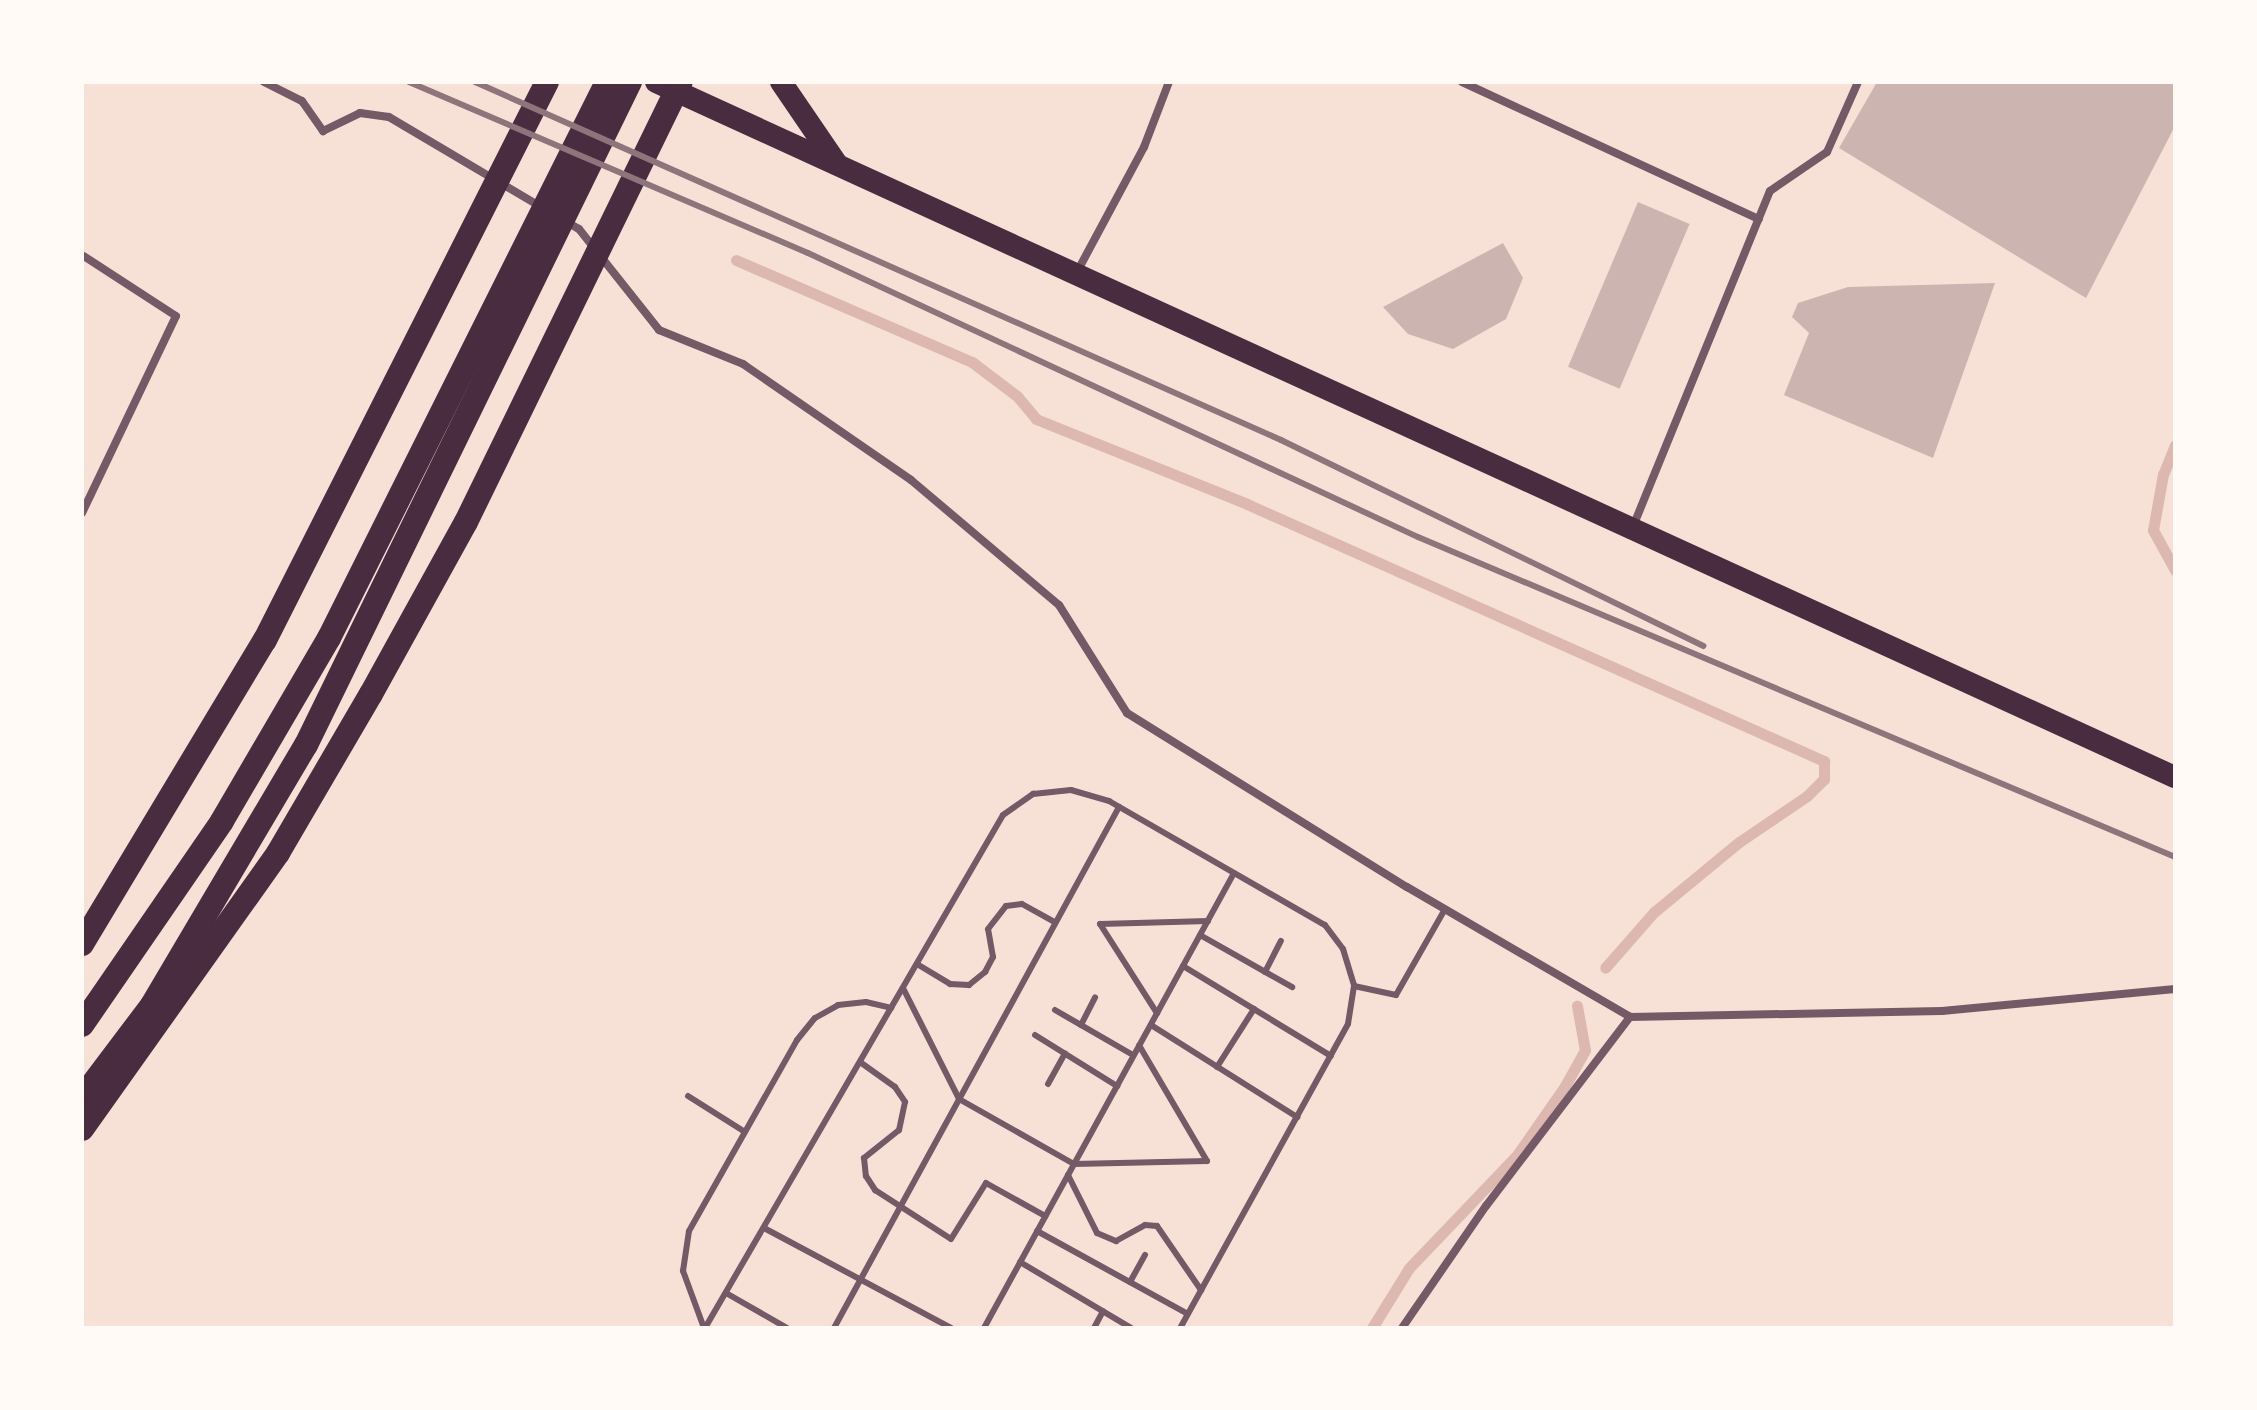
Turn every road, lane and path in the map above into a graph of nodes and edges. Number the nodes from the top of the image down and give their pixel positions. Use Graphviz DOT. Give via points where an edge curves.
graph roads {
  1 [pos="264,82"];
  2 [pos="547,82"];
  3 [pos="607,82"];
  4 [pos="630,82"];
  5 [pos="656,82"];
  6 [pos="681,82"];
  7 [pos="781,82"];
  8 [pos="1169,82"];
  9 [pos="1462,82"];
  10 [pos="1858,82"];
  11 [pos="838,166"];
  12 [pos="1759,219"];
  13 [pos="82,255"];
  14 [pos="1076,275"];
  15 [pos="520,281"];
  16 [pos="82,513"];
  17 [pos="1632,529"];
  18 [pos="2175,777"];
  19 [pos="1119,807"];
  20 [pos="1234,873"];
  21 [pos="1445,909"];
  22 [pos="1208,921"];
  23 [pos="1055,922"];
  24 [pos="1200,935"];
  25 [pos="1281,941"];
  26 [pos="82,944"];
  27 [pos="917,964"];
  28 [pos="1183,966"];
  29 [pos="1265,972"];
  30 [pos="1354,986"];
  31 [pos="1292,987"];
  32 [pos="903,988"];
  33 [pos="2175,989"];
  34 [pos="1095,997"];
  35 [pos="891,1008"];
  36 [pos="1254,1009"];
  37 [pos="1055,1010"];
  38 [pos="1157,1013"];
  39 [pos="1630,1017"];
  40 [pos="82,1025"];
  41 [pos="1081,1025"];
  42 [pos="1151,1025"];
  43 [pos="1035,1035"];
  44 [pos="1139,1045"];
  45 [pos="1065,1053"];
  46 [pos="1133,1055"];
  47 [pos="1331,1056"];
  48 [pos="860,1062"];
  49 [pos="1217,1067"];
  50 [pos="1048,1084"];
  51 [pos="1117,1086"];
  52 [pos="688,1096"];
  53 [pos="82,1098"];
  54 [pos="959,1099"];
  55 [pos="1297,1117"];
  56 [pos="82,1129"];
  57 [pos="745,1132"];
  58 [pos="1074,1164"];
  59 [pos="1068,1175"];
  60 [pos="900,1207"];
  61 [pos="1045,1216"];
  62 [pos="764,1228"];
  63 [pos="1037,1231"];
  64 [pos="1145,1255"];
  65 [pos="1020,1262"];
  66 [pos="860,1280"];
  67 [pos="1130,1282"];
  68 [pos="1201,1290"];
  69 [pos="726,1293"];
  70 [pos="1103,1311"];
  71 [pos="1188,1314"];
  72 [pos="704,1328"];
  73 [pos="787,1328"];
  74 [pos="834,1328"];
  75 [pos="951,1328"];
  76 [pos="984,1328"];
  77 [pos="1094,1328"];
  78 [pos="1131,1328"];
  79 [pos="1180,1328"];
  80 [pos="1402,1328"];
  1 -- 21 [label="street" via="302,101 323,131 360,113 389,117 579,229 659,330 743,364 911,480 1059,605 1127,713"];
  2 -- 26 [label="highway" via="265,640"];
  3 -- 15 [label="highway"];
  4 -- 15 [label="highway"];
  5 -- 11 [label="highway"];
  6 -- 56 [label="highway" via="466,522 371,694 278,853"];
  7 -- 11 [label="highway"];
  8 -- 14 [label="street" via="1144,147"];
  9 -- 12 [label="street"];
  10 -- 12 [label="street" via="1827,152 1770,191"];
  11 -- 14 [label="highway"];
  12 -- 17 [label="street"];
  13 -- 16 [label="street" via="176,316"];
  14 -- 17 [label="highway"];
  15 -- 40 [label="highway" via="329,638 222,821"];
  15 -- 53 [label="highway" via="306,745 152,1005"];
  17 -- 18 [label="highway"];
  19 -- 20 [label="lane"];
  19 -- 23 [label="lane"];
  19 -- 27 [label="lane" via="1071,790 1033,794 1003,815"];
  20 -- 22 [label="lane"];
  20 -- 30 [label="lane" via="1325,925 1343,949"];
  21 -- 30 [label="lane" via="1396,995"];
  21 -- 39 [label="street"];
  22 -- 24 [label="lane"];
  22 -- 38 [label="lane" via="1100,924"];
  23 -- 27 [label="lane" via="1022,904 1006,906 988,929 993,957 969,985 950,984"];
  23 -- 54 [label="lane"];
  24 -- 28 [label="lane"];
  24 -- 29 [label="lane"];
  25 -- 29 [label="lane"];
  27 -- 32 [label="lane"];
  28 -- 36 [label="lane"];
  28 -- 38 [label="lane"];
  29 -- 31 [label="lane"];
  30 -- 47 [label="lane" via="1348,1024"];
  32 -- 35 [label="lane"];
  32 -- 54 [label="lane"];
  33 -- 39 [label="street" via="1942,1011"];
  34 -- 41 [label="lane"];
  35 -- 48 [label="lane"];
  35 -- 57 [label="lane" via="866,1002 838,1005 815,1018"];
  36 -- 47 [label="lane"];
  36 -- 49 [label="lane"];
  37 -- 41 [label="lane"];
  38 -- 42 [label="lane"];
  39 -- 80 [label="street" via="1486,1206"];
  41 -- 46 [label="lane"];
  42 -- 44 [label="lane"];
  42 -- 49 [label="lane"];
  43 -- 45 [label="lane"];
  44 -- 46 [label="lane"];
  44 -- 58 [label="lane" via="1207,1161"];
  45 -- 50 [label="lane"];
  45 -- 51 [label="lane"];
  46 -- 51 [label="lane"];
  47 -- 55 [label="lane"];
  48 -- 60 [label="lane" via="895,1087 905,1102 899,1130 864,1158 875,1190"];
  48 -- 62 [label="lane"];
  49 -- 55 [label="lane"];
  51 -- 58 [label="lane"];
  52 -- 57 [label="lane"];
  54 -- 58 [label="lane"];
  54 -- 60 [label="lane"];
  55 -- 68 [label="lane"];
  57 -- 72 [label="lane" via="689,1231 683,1271"];
  58 -- 59 [label="lane"];
  59 -- 61 [label="lane"];
  59 -- 68 [label="lane" via="1097,1233 1116,1241 1145,1225 1157,1226"];
  60 -- 61 [label="lane" via="951,1239 986,1183"];
  60 -- 66 [label="lane"];
  61 -- 63 [label="lane"];
  62 -- 66 [label="lane"];
  62 -- 69 [label="lane"];
  63 -- 65 [label="lane"];
  63 -- 67 [label="lane"];
  64 -- 67 [label="lane"];
  65 -- 70 [label="lane"];
  65 -- 76 [label="lane"];
  66 -- 74 [label="lane"];
  66 -- 75 [label="lane"];
  67 -- 71 [label="lane"];
  68 -- 71 [label="lane"];
  69 -- 72 [label="lane"];
  69 -- 73 [label="lane"];
  70 -- 77 [label="lane"];
  70 -- 78 [label="lane"];
  71 -- 79 [label="lane"];
}
